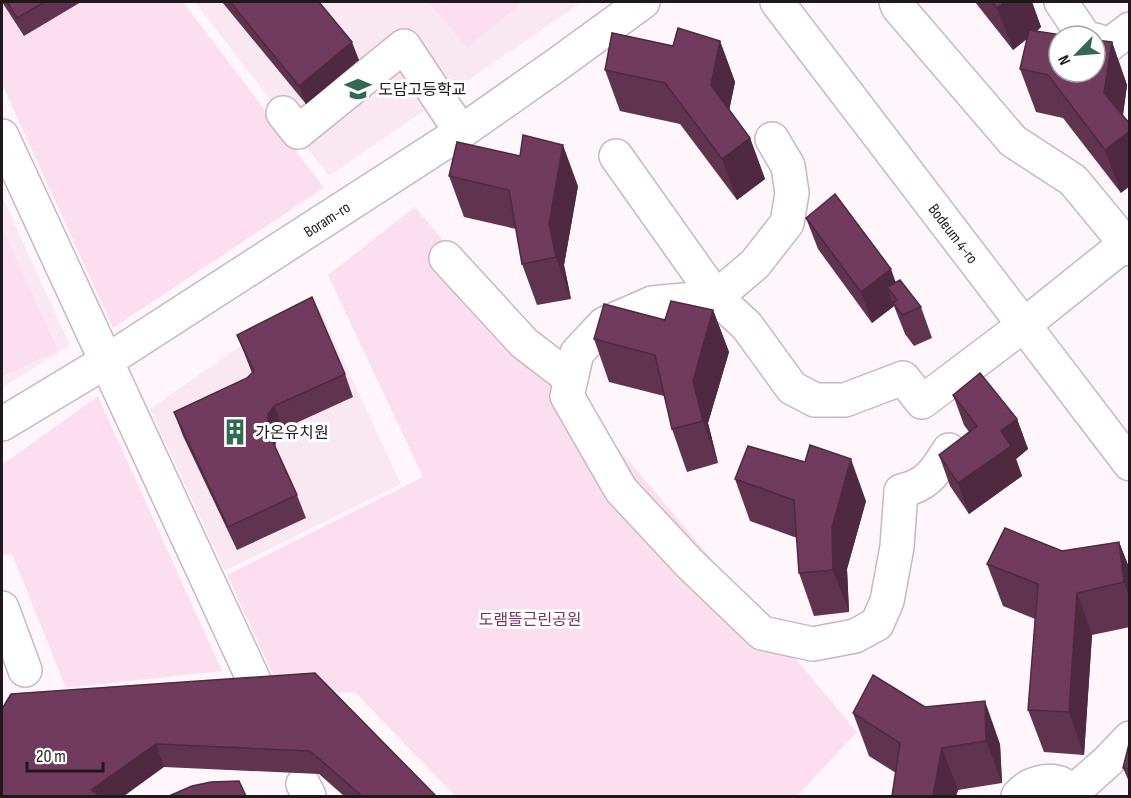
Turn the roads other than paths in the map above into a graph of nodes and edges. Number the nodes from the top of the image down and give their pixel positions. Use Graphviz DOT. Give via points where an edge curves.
graph roads {
  1 [pos="643,2"];
  2 [pos="777,2"];
  3 [pos="896,2"];
  4 [pos="1060,2"];
  5 [pos="1076,24"];
  6 [pos="1130,29"];
  7 [pos="1107,44"];
  8 [pos="283,113"];
  9 [pos="461,132"];
  10 [pos="2,136"];
  11 [pos="772,139"];
  12 [pos="616,156"];
  13 [pos="1128,244"];
  14 [pos="446,258"];
  15 [pos="716,297"];
  16 [pos="1024,325"];
  17 [pos="105,362"];
  18 [pos="571,379"];
  19 [pos="2,424"];
  20 [pos="949,450"];
  21 [pos="1130,464"];
  22 [pos="2,608"];
  23 [pos="26,670"];
  24 [pos="257,687"];
  25 [pos="1130,738"];
  26 [pos="1075,794"];
  27 [pos="1018,796"];
  1 -- 9 [label="street, Boram-ro"];
  2 -- 16 [label="street, Bodeum 4-ro"];
  3 -- 13 [label="street" via="1013,141 1073,180"];
  4 -- 5 [label="street"];
  6 -- 7 [label="street"];
  8 -- 9 [label="street" via="298,132 404,46"];
  9 -- 17 [label="street, Boram-ro"];
  10 -- 17 [label="street"];
  11 -- 15 [label="street" via="788,166 792,193 787,223 755,264"];
  12 -- 15 [label="street"];
  13 -- 16 [label="street"];
  14 -- 18 [label="street" via="524,343"];
  15 -- 16 [label="street" via="747,326 792,388 815,400 845,400 903,378 922,402"];
  15 -- 18 [label="street" via="652,303 604,324 577,353"];
  16 -- 21 [label="street, Bodeum 4-ro"];
  17 -- 19 [label="street, Boram-ro"];
  17 -- 24 [label="street"];
  18 -- 20 [label="street" via="567,396 621,490 762,633 813,644 855,636 877,624 887,601 897,547 901,491 918,487 937,469"];
  22 -- 23 [label="street"];
  25 -- 26 [label="street"];
  26 -- 27 [label="street" via="1052,781 1029,786"];
}
